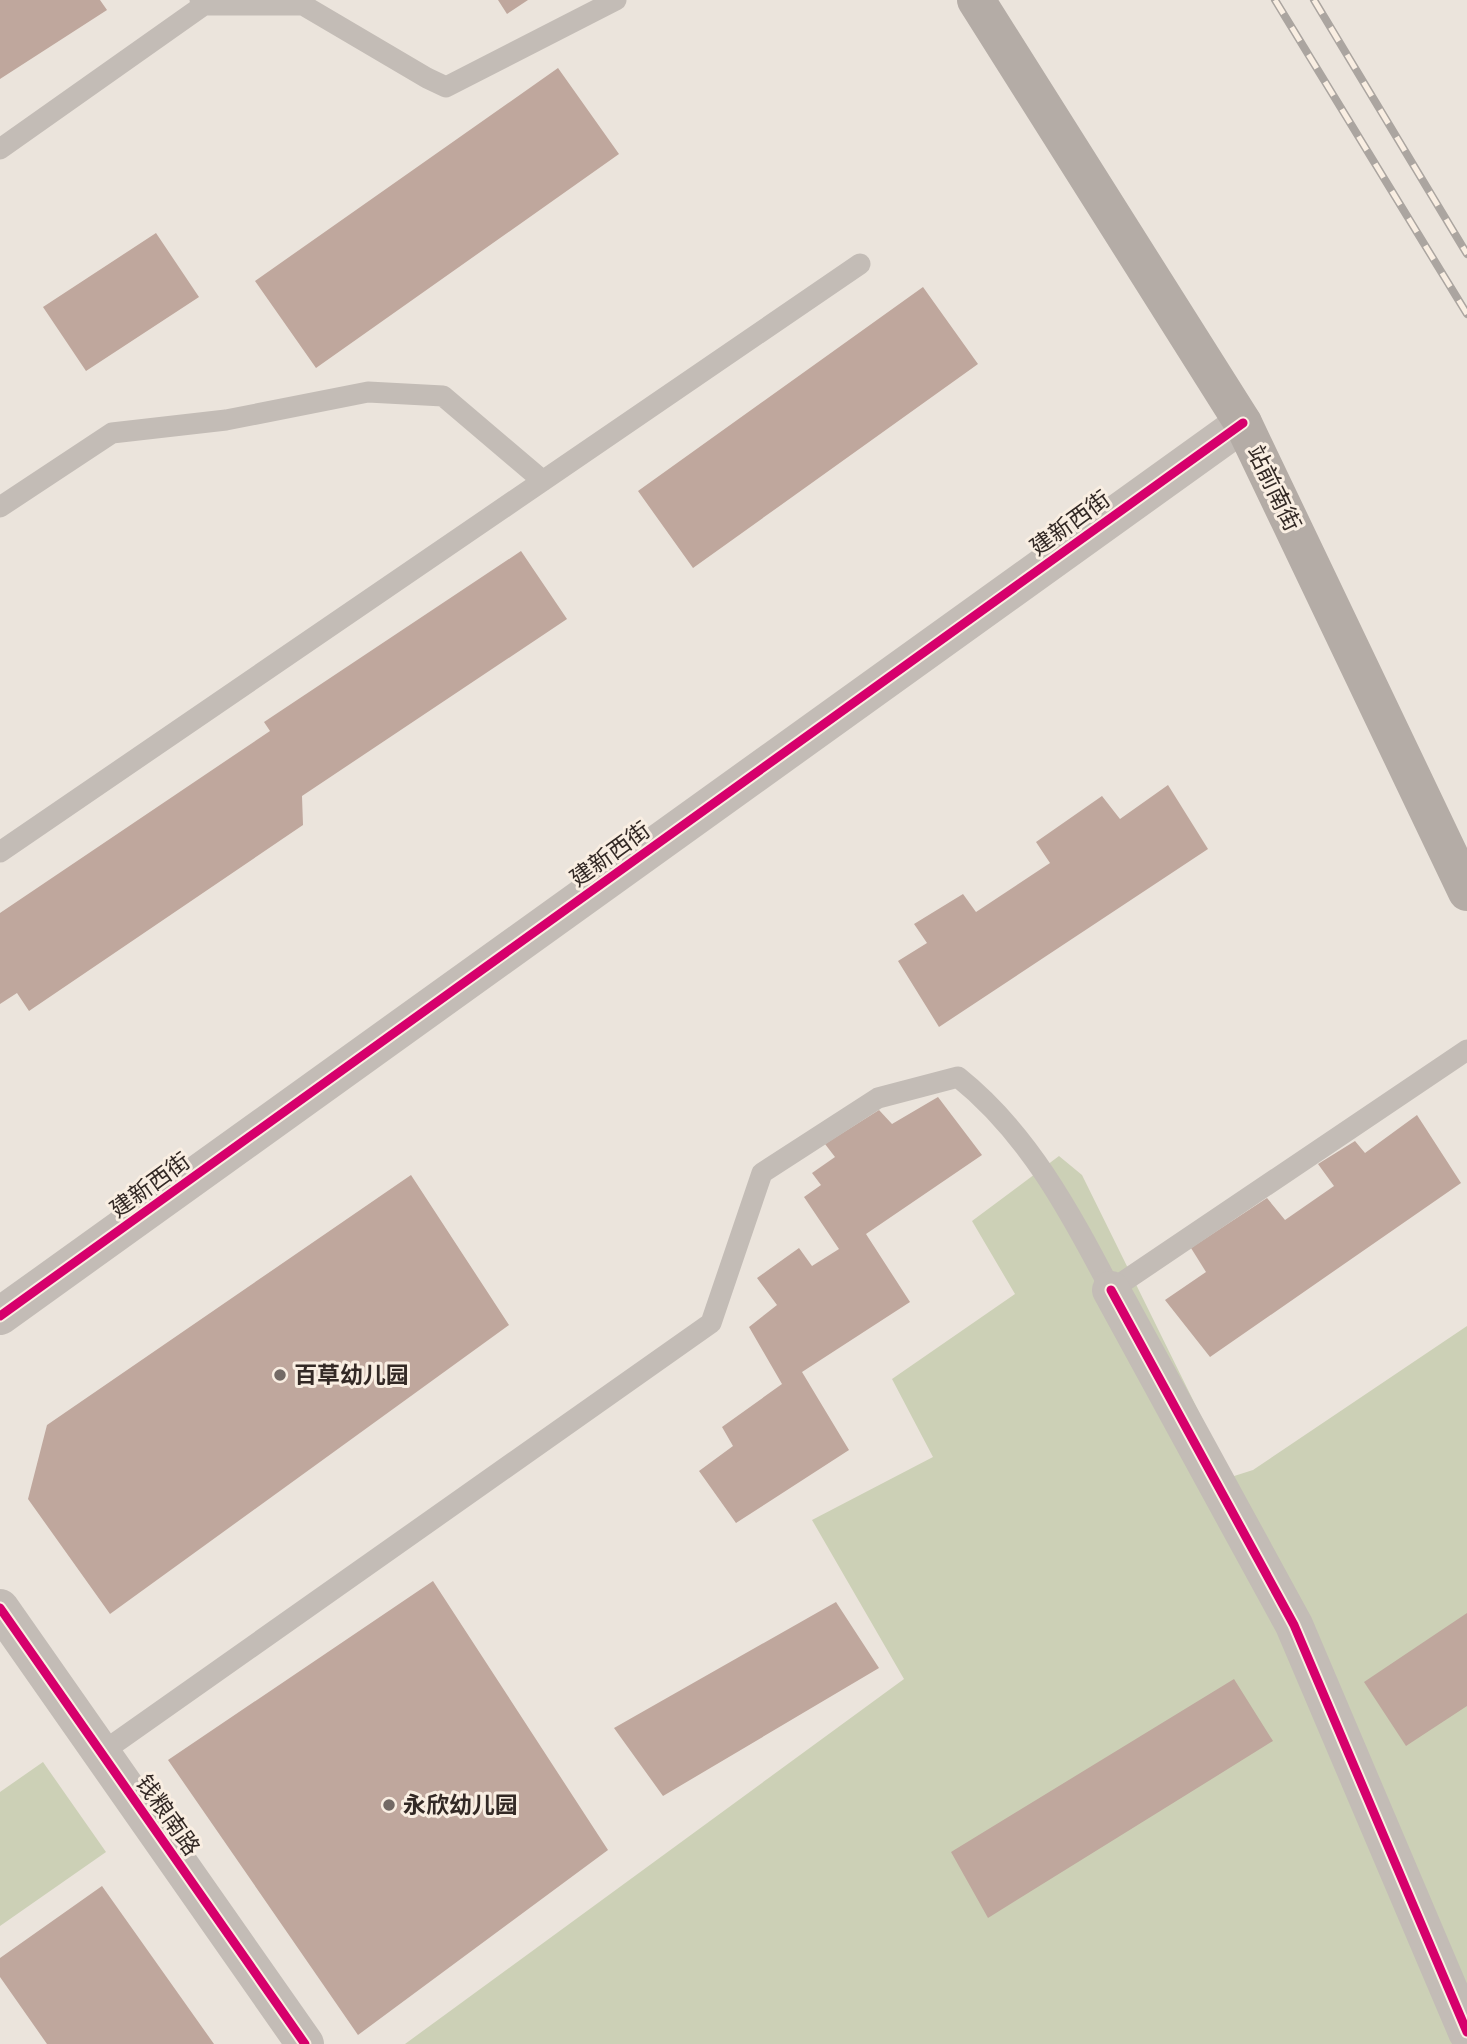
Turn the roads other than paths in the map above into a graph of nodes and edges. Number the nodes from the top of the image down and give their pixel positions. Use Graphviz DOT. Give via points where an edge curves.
graph roads {
  1 [pos="616,0"];
  2 [pos="976,0"];
  3 [pos="202,2"];
  4 [pos="0,149"];
  5 [pos="860,264"];
  6 [pos="1243,423"];
  7 [pos="543,481"];
  8 [pos="0,507"];
  9 [pos="0,852"];
  10 [pos="1467,892"];
  11 [pos="1467,1050"];
  12 [pos="1111,1290"];
  13 [pos="0,1316"];
  14 [pos="0,1608"];
  15 [pos="102,1753"];
  16 [pos="1467,2032"];
  17 [pos="305,2044"];
  1 -- 3 [label="lane" via="446,87 303,5"];
  2 -- 6 [label="main road, 站前南街"];
  3 -- 4 [label="lane"];
  5 -- 7 [label="lane"];
  6 -- 10 [label="main road, 站前南街"];
  6 -- 13 [label="street, 建新西街"];
  7 -- 8 [label="lane" via="443,396 368,391 226,420 112,433"];
  7 -- 9 [label="lane"];
  11 -- 12 [label="lane"];
  12 -- 15 [label="lane" via="1038,1163 983,1097 958,1077 878,1098 762,1173 711,1323"];
  12 -- 16 [label="street" via="1294,1625"];
  14 -- 15 [label="street, 钱粮南路"];
  15 -- 17 [label="street, 钱粮南路"];
}
